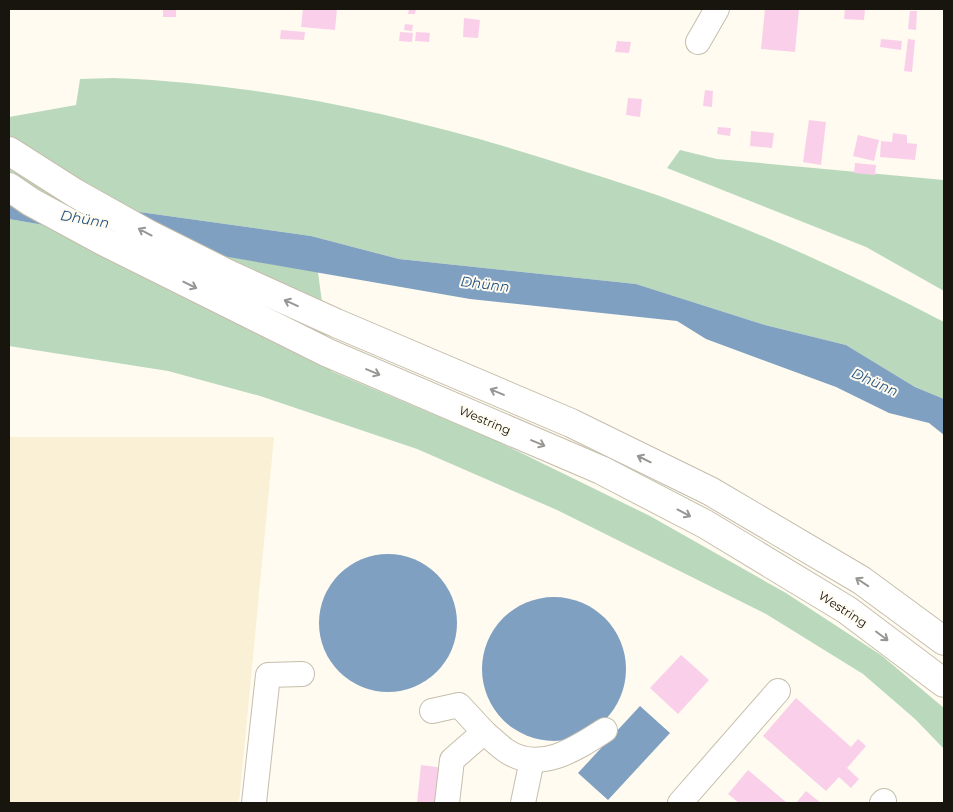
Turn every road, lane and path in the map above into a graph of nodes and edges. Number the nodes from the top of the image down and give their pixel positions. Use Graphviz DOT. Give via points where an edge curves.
graph roads {
  1 [pos="717,9"];
  2 [pos="698,42"];
  3 [pos="9,151"];
  4 [pos="9,187"];
  5 [pos="944,641"];
  6 [pos="302,674"];
  7 [pos="944,683"];
  8 [pos="778,691"];
  9 [pos="432,710"];
  10 [pos="605,730"];
  11 [pos="484,732"];
  12 [pos="532,760"];
  13 [pos="254,803"];
  14 [pos="447,803"];
  15 [pos="522,803"];
  16 [pos="680,803"];
  1 -- 2 [label="street"];
  5 -- 3 [label="main road, one-way" via="861,580 710,491 571,424 228,274 74,193"];
  4 -- 7 [label="main road, Westring, one-way" via="103,241 328,353 601,470 705,524 847,610"];
  6 -- 13 [label="street" via="268,675"];
  8 -- 16 [label="street"];
  9 -- 11 [label="street" via="459,705"];
  10 -- 12 [label="street" via="566,753"];
  11 -- 12 [label="street" via="506,751"];
  11 -- 14 [label="street" via="452,760"];
  12 -- 15 [label="street"];
}
